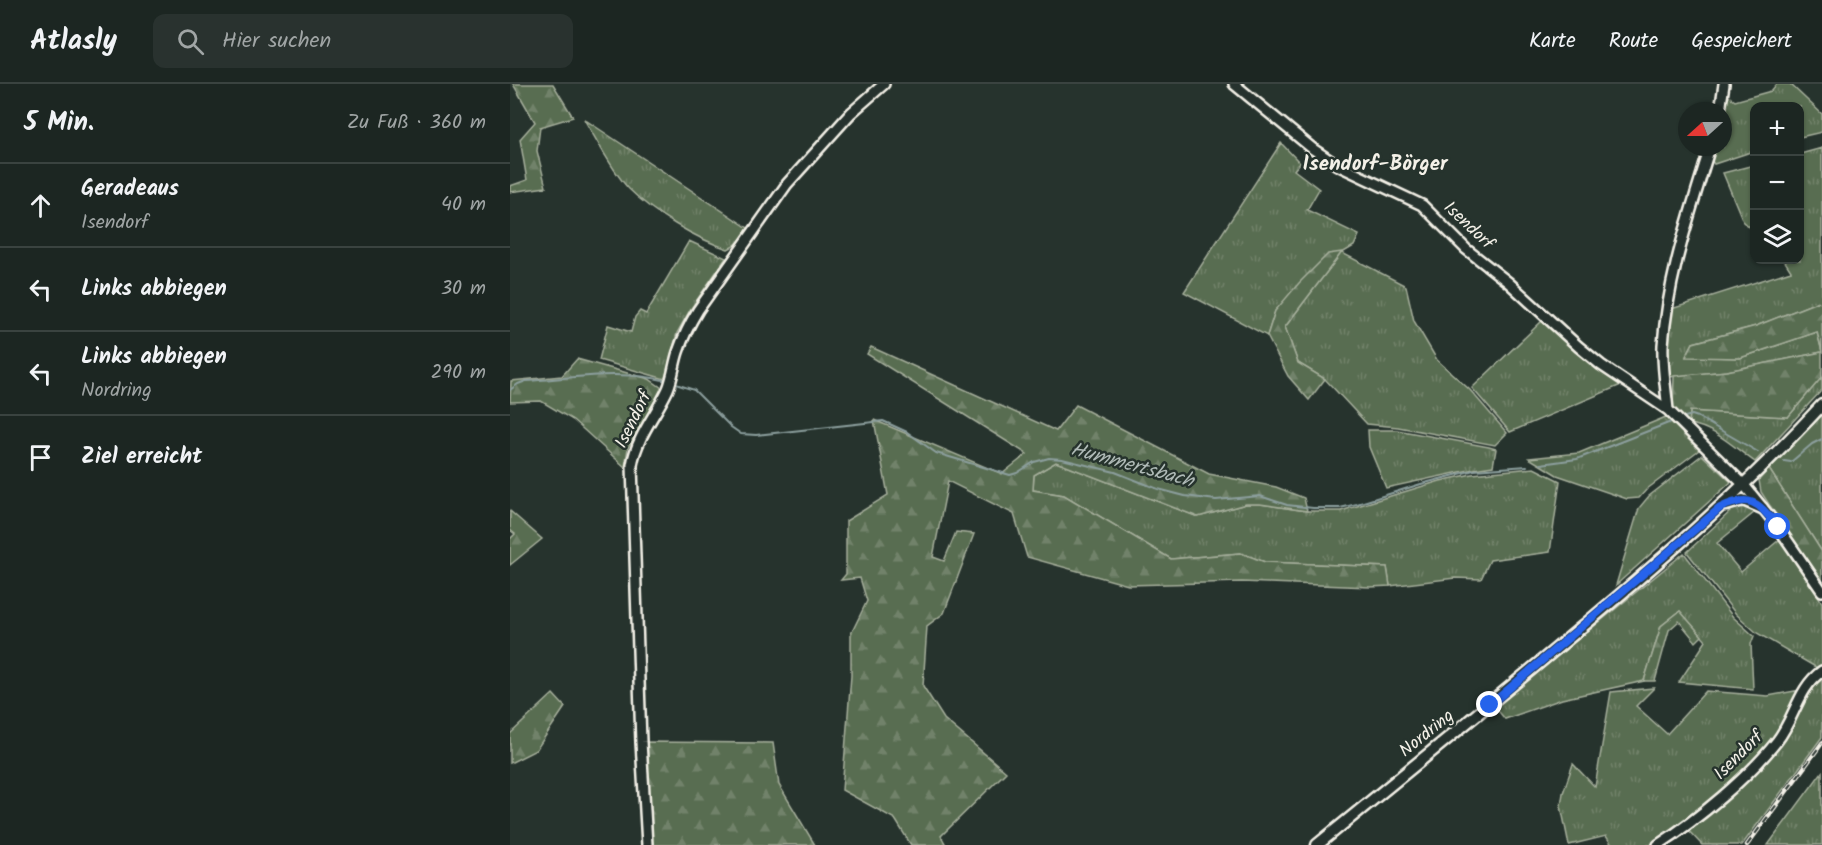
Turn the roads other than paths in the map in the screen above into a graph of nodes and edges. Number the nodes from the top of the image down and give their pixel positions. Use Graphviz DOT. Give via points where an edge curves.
graph roads {
  1 [pos="884,84"];
  2 [pos="1234,84"];
  3 [pos="1724,84"];
  4 [pos="1721,102"];
  5 [pos="1707,156"];
  6 [pos="1822,405"];
  7 [pos="1670,413"];
  8 [pos="1744,485"];
  9 [pos="1720,508"];
  10 [pos="1762,508"];
  11 [pos="1822,590"];
  12 [pos="1822,671"];
  13 [pos="647,845"];
  14 [pos="1317,845"];
  15 [pos="1658,845"];
  1 -- 13 [label="street, Isendorf" via="851,113 787,184 698,310 686,330 670,382 638,442 632,465"];
  2 -- 7 [label="street, Isendorf" via="1337,165 1422,205 1466,249 1579,347"];
  3 -- 4 [label="street"];
  5 -- 7 [label="street" via="1685,226 1668,300 1663,348"];
  6 -- 8 [label="main road, Nordring"];
  7 -- 8 [label="street, Isendorf"];
  8 -- 9 [label="main road, Nordring"];
  8 -- 10 [label="street, Isendorf"];
  9 -- 10 [label="main road" via="1743,500"];
  9 -- 14 [label="main road, Nordring" via="1490,705"];
  10 -- 11 [label="street, Isendorf"];
  12 -- 15 [label="street, Isendorf" via="1809,681 1779,740 1760,761 1737,784"];
}
